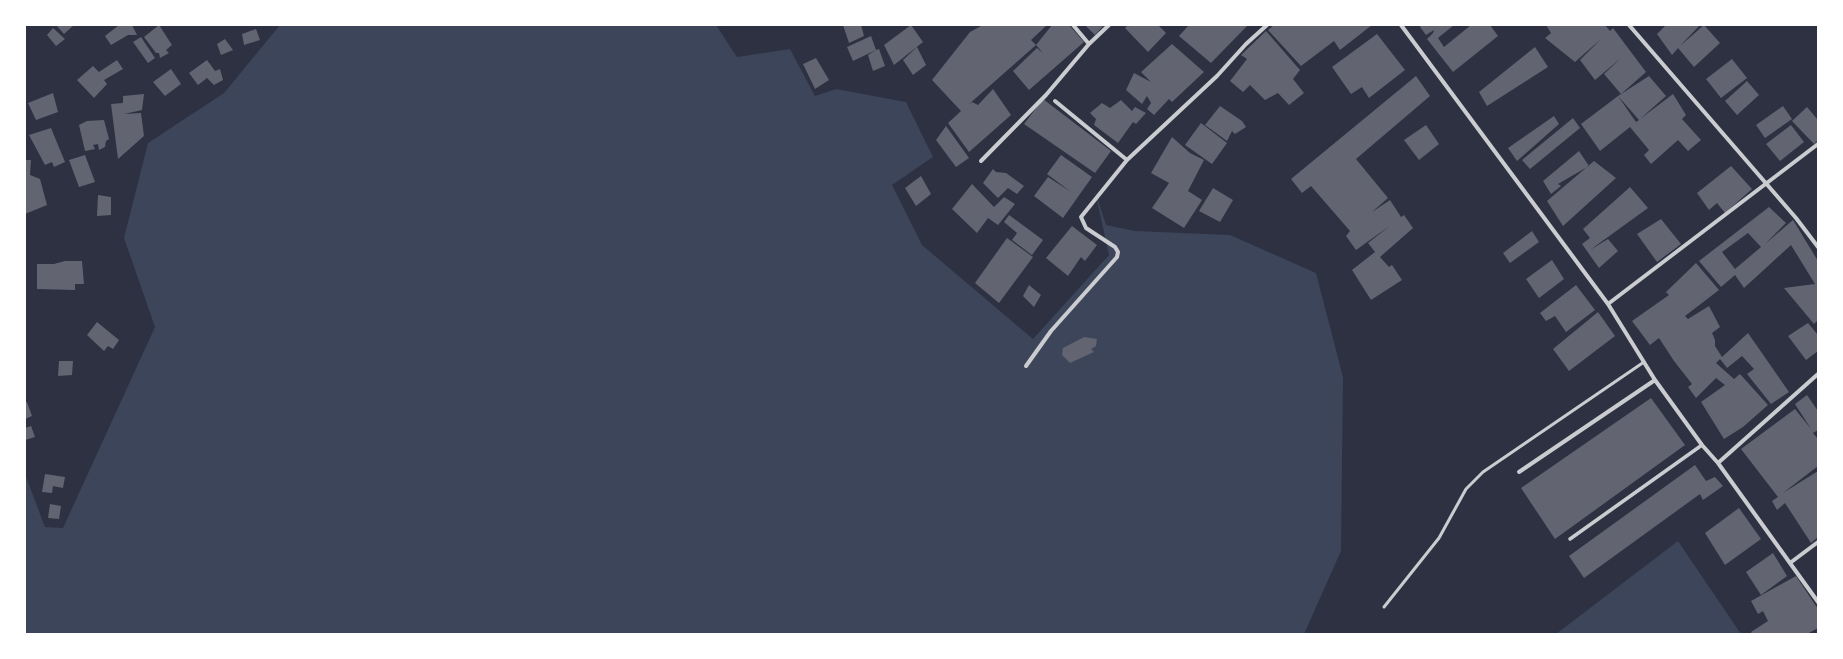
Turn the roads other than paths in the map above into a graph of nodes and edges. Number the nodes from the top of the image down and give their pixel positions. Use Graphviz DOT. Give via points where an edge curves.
graph roads {
  1 [pos="1073,25"];
  2 [pos="1109,25"];
  3 [pos="1267,25"];
  4 [pos="1401,25"];
  5 [pos="1629,25"];
  6 [pos="1089,44"];
  7 [pos="1054,101"];
  8 [pos="1818,144"];
  9 [pos="1127,160"];
  10 [pos="981,161"];
  11 [pos="1766,184"];
  12 [pos="1818,247"];
  13 [pos="1608,304"];
  14 [pos="1644,362"];
  15 [pos="1026,366"];
  16 [pos="1818,374"];
  17 [pos="1655,380"];
  18 [pos="1702,445"];
  19 [pos="1718,463"];
  20 [pos="1519,472"];
  21 [pos="1570,539"];
  22 [pos="1818,542"];
  23 [pos="1790,563"];
  24 [pos="1818,602"];
  25 [pos="1384,607"];
  1 -- 6 [label="street"];
  2 -- 6 [label="street"];
  3 -- 9 [label="street" via="1217,76"];
  4 -- 13 [label="street"];
  5 -- 11 [label="street"];
  6 -- 10 [label="street" via="1046,94"];
  7 -- 9 [label="street"];
  8 -- 11 [label="street"];
  9 -- 15 [label="street" via="1081,217 1086,228 1115,247 1118,258 1051,331"];
  11 -- 12 [label="street"];
  11 -- 13 [label="street"];
  13 -- 14 [label="street"];
  14 -- 17 [label="street"];
  14 -- 25 [label="lane" via="1483,472 1466,489 1439,538"];
  16 -- 19 [label="street"];
  17 -- 18 [label="street"];
  17 -- 20 [label="street"];
  18 -- 19 [label="street"];
  18 -- 21 [label="street"];
  19 -- 23 [label="street"];
  22 -- 23 [label="street"];
  23 -- 24 [label="street"];
}
